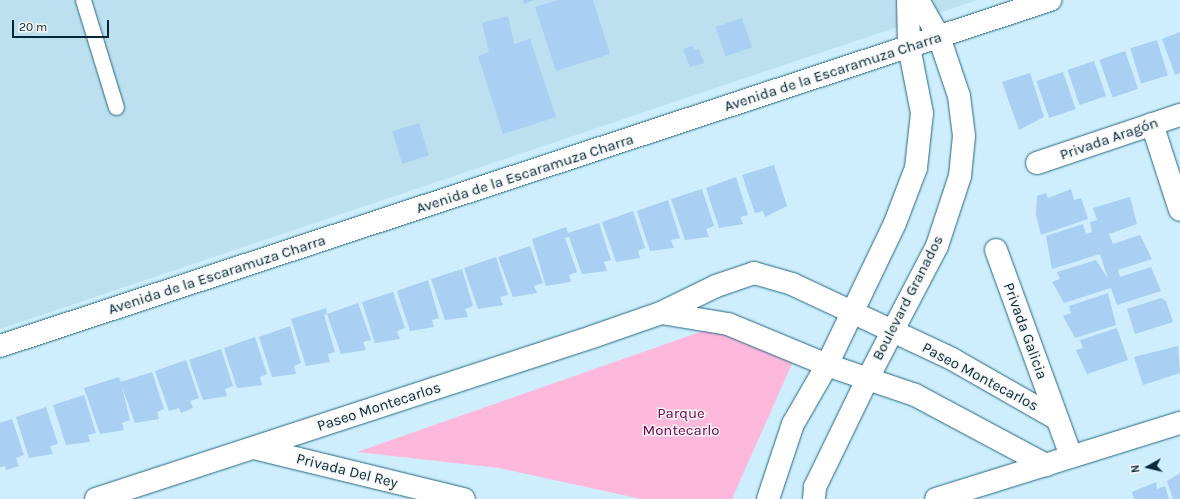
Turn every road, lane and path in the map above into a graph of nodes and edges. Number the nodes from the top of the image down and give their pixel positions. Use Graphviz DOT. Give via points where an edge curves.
graph roads {
  1 [pos="83,0"];
  2 [pos="908,0"];
  3 [pos="918,0"];
  4 [pos="1050,0"];
  5 [pos="939,38"];
  6 [pos="909,47"];
  7 [pos="116,107"];
  8 [pos="1180,115"];
  9 [pos="1152,124"];
  10 [pos="1037,163"];
  11 [pos="1180,210"];
  12 [pos="996,250"];
  13 [pos="851,311"];
  14 [pos="661,313"];
  15 [pos="892,332"];
  16 [pos="0,346"];
  17 [pos="827,365"];
  18 [pos="867,380"];
  19 [pos="1057,419"];
  20 [pos="1180,423"];
  21 [pos="254,448"];
  22 [pos="1071,456"];
  23 [pos="1046,465"];
  24 [pos="96,499"];
  25 [pos="464,499"];
  26 [pos="768,499"];
  27 [pos="814,499"];
  28 [pos="936,499"];
  1 -- 7 [label="lane"];
  2 -- 6 [label="street"];
  3 -- 5 [label="street, Boulevard Granados"];
  4 -- 5 [label="street, Avenida de la Escaramuza Charra"];
  5 -- 6 [label="street, Avenida de la Escaramuza Charra"];
  5 -- 15 [label="street, Boulevard Granados" via="959,96 964,136 960,176 937,246"];
  6 -- 13 [label="street" via="922,113 916,168 895,223"];
  6 -- 16 [label="street, Avenida de la Escaramuza Charra"];
  8 -- 9 [label="street, Privada Aragón"];
  9 -- 10 [label="street, Privada Aragón"];
  9 -- 11 [label="street"];
  12 -- 19 [label="street, Privada Galicia"];
  13 -- 14 [label="street, Paseo Montecarlos" via="792,284 754,273 716,286"];
  13 -- 15 [label="street, Paseo Montecarlos"];
  13 -- 17 [label="street"];
  14 -- 17 [label="street, Paseo Montecarlos" via="728,324"];
  14 -- 21 [label="street, Paseo Montecarlos"];
  15 -- 18 [label="street, Boulevard Granados"];
  15 -- 19 [label="street, Paseo Montecarlos" via="952,359"];
  17 -- 18 [label="street, Paseo Montecarlos"];
  17 -- 26 [label="street" via="793,424"];
  18 -- 23 [label="street, Paseo Montecarlos" via="915,395"];
  18 -- 27 [label="street, Boulevard Granados" via="815,487"];
  19 -- 22 [label="street, Privada Galicia"];
  20 -- 22 [label="street"];
  21 -- 24 [label="street, Paseo Montecarlos"];
  21 -- 25 [label="street, Privada Del Rey"];
  22 -- 23 [label="street"];
  23 -- 28 [label="street"];
}
